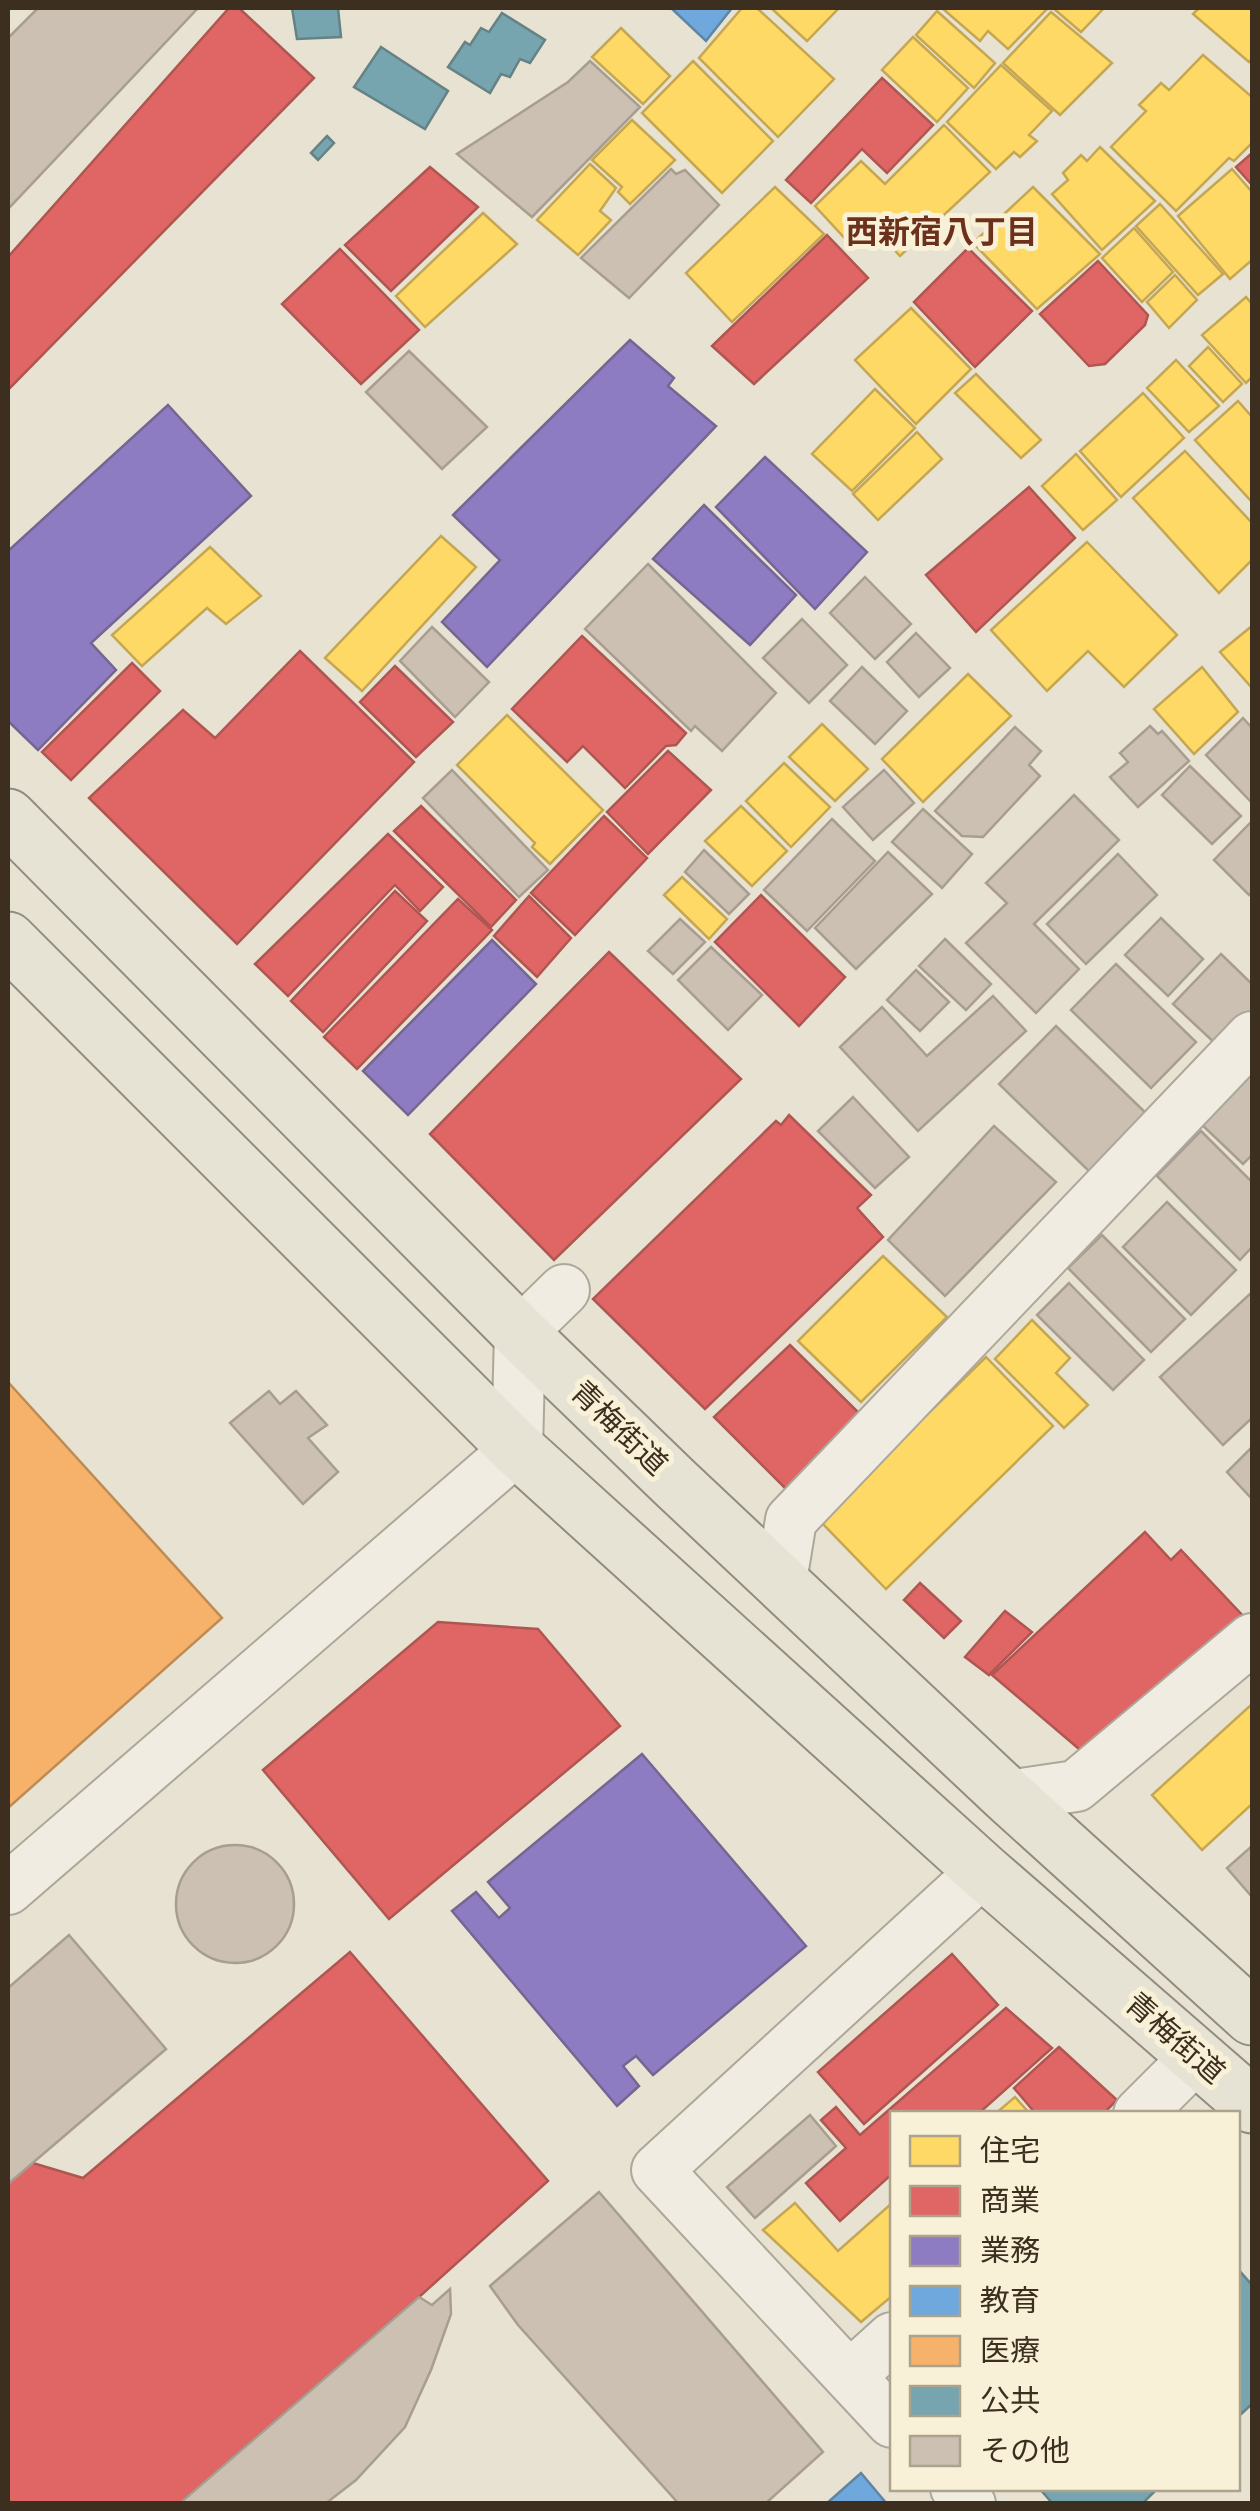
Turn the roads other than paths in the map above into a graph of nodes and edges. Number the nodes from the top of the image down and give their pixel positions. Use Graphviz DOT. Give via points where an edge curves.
graph roads {
  1 [pos="8,817"];
  2 [pos="8,940"];
  3 [pos="1252,1038"];
  4 [pos="564,1290"];
  5 [pos="520,1333"];
  6 [pos="517,1449"];
  7 [pos="781,1581"];
  8 [pos="1252,1639"];
  9 [pos="1008,1796"];
  10 [pos="983,1872"];
  11 [pos="8,1889"];
  12 [pos="1252,2016"];
  13 [pos="1196,2057"];
  14 [pos="1252,2105"];
  15 [pos="1142,2111"];
  16 [pos="890,2340"];
  17 [pos="850,2376"];
  18 [pos="890,2420"];
  1 -- 5 [label="main road, 青梅街道"];
  2 -- 6 [label="main road, 青梅街道"];
  3 -- 7 [label="street" via="790,1520"];
  4 -- 5 [label="street"];
  5 -- 6 [label="street"];
  5 -- 7 [label="main road, 青梅街道"];
  6 -- 10 [label="main road, 青梅街道"];
  6 -- 11 [label="street"];
  7 -- 9 [label="main road, 青梅街道"];
  8 -- 9 [label="street" via="1076,1786"];
  9 -- 12 [label="main road, 青梅街道"];
  10 -- 13 [label="main road, 青梅街道"];
  10 -- 17 [label="street" via="657,2170"];
  13 -- 14 [label="main road, 青梅街道"];
  13 -- 15 [label="street"];
  16 -- 17 [label="street"];
  17 -- 18 [label="street"];
}
